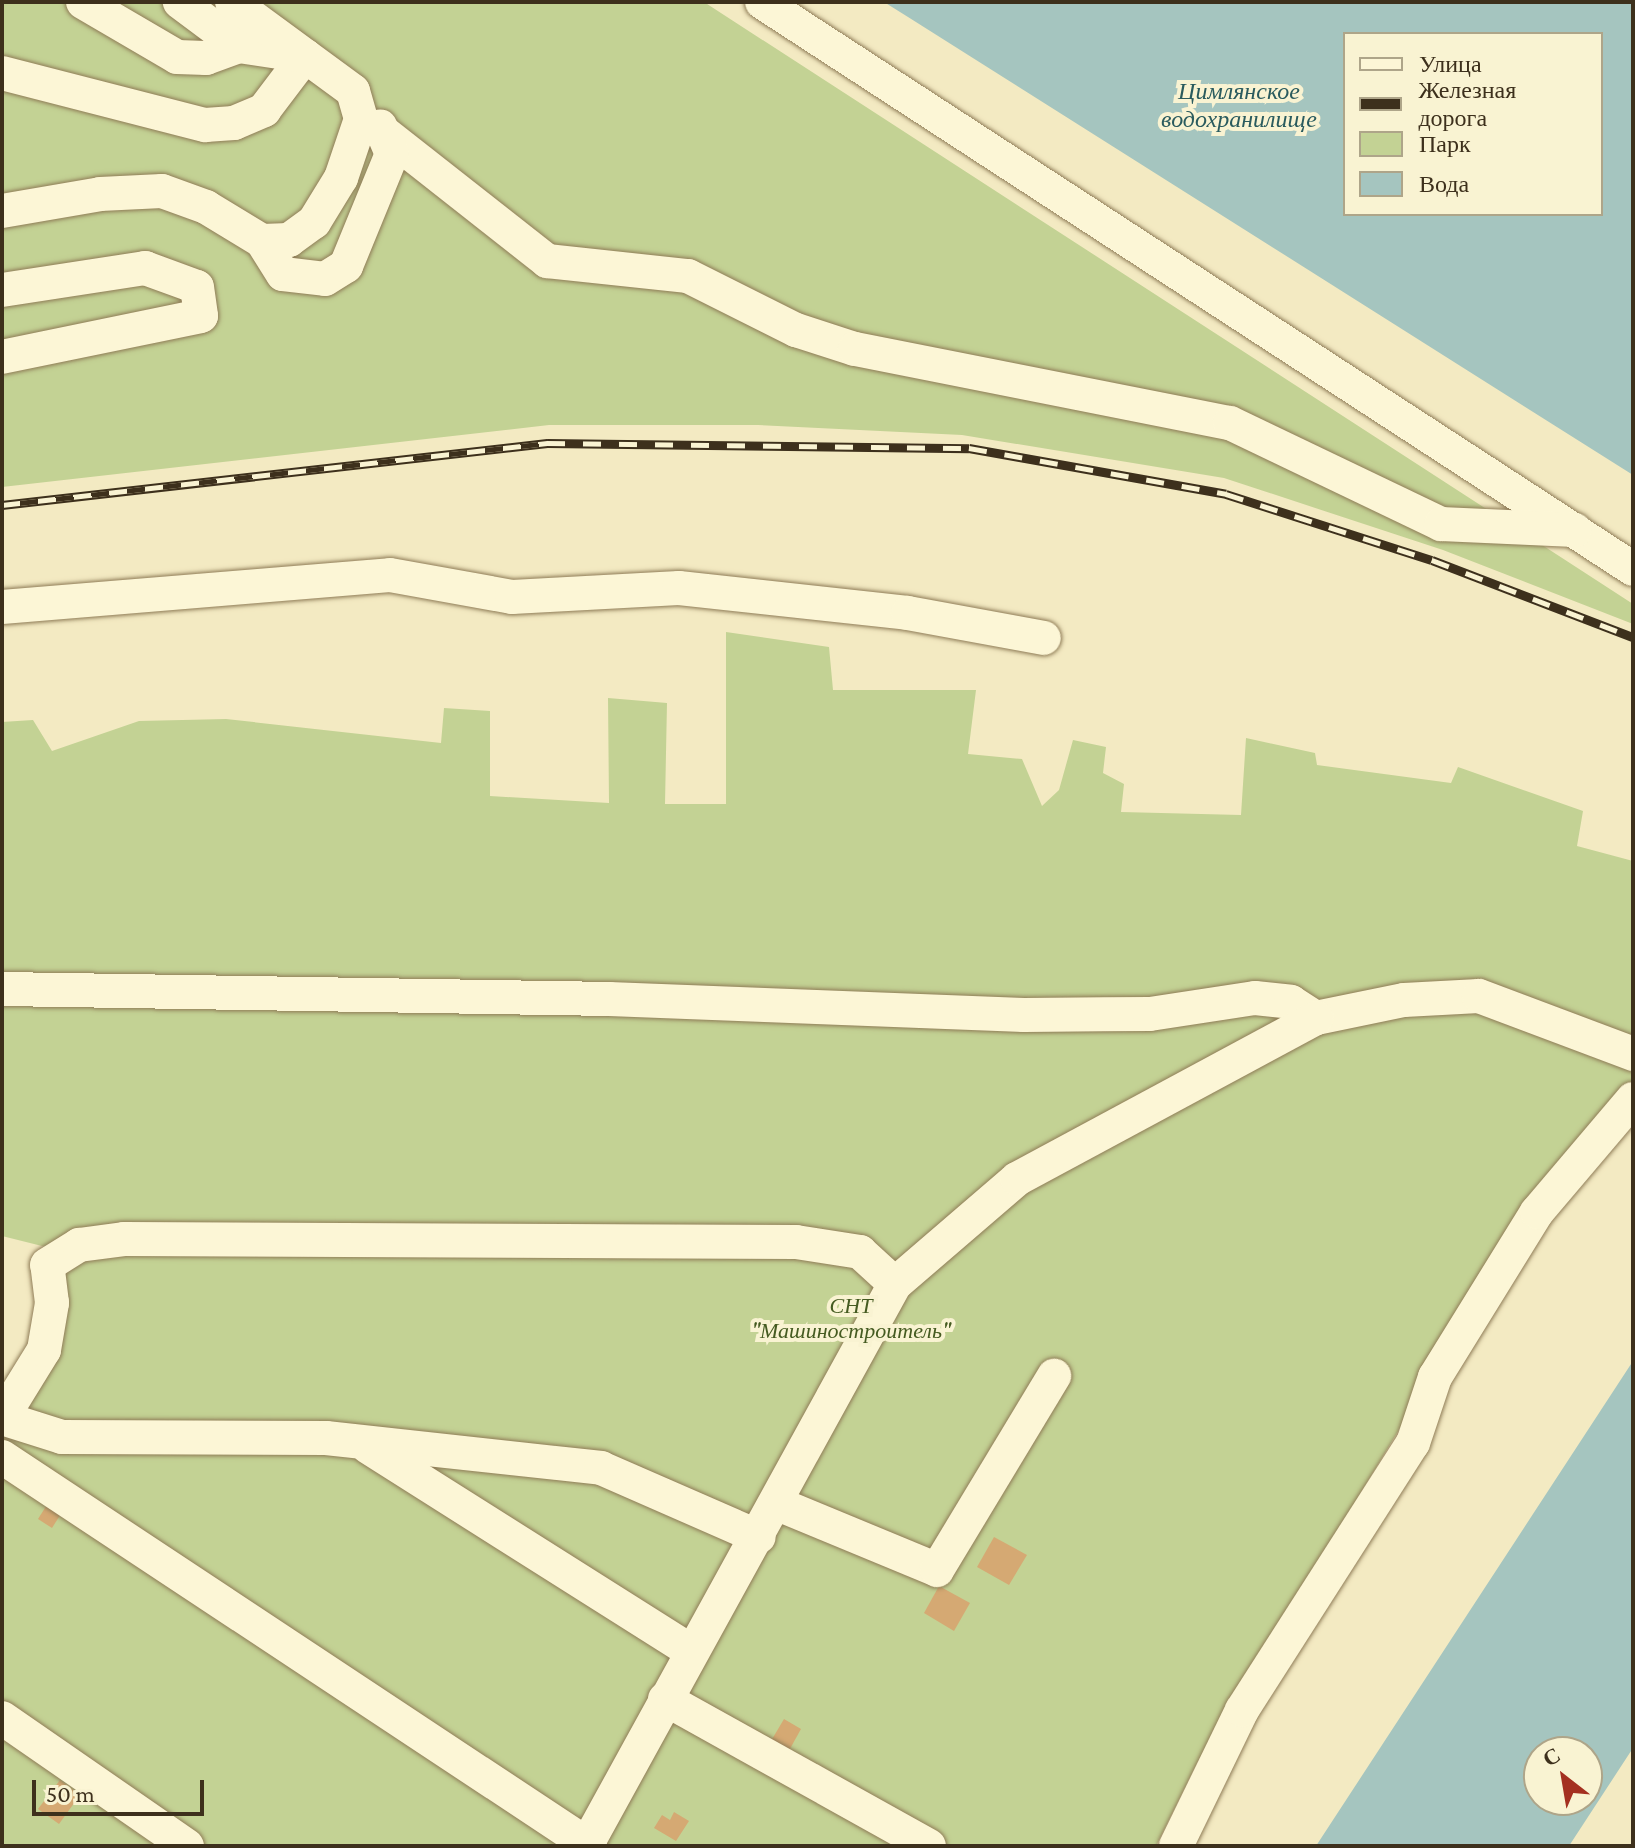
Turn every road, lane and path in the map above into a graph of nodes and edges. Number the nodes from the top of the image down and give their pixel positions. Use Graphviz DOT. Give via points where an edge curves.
graph roads {
  1 [pos="83,2"];
  2 [pos="180,2"];
  3 [pos="232,2"];
  4 [pos="762,2"];
  5 [pos="239,46"];
  6 [pos="305,56"];
  7 [pos="2,73"];
  8 [pos="353,91"];
  9 [pos="387,135"];
  10 [pos="2,211"];
  11 [pos="262,241"];
  12 [pos="2,290"];
  13 [pos="2,357"];
  14 [pos="1575,530"];
  15 [pos="1633,569"];
  16 [pos="2,607"];
  17 [pos="1044,638"];
  18 [pos="2,989"];
  19 [pos="1316,1018"];
  20 [pos="1633,1054"];
  21 [pos="1633,1099"];
  22 [pos="895,1284"];
  23 [pos="1054,1376"];
  24 [pos="2,1418"];
  25 [pos="361,1442"];
  26 [pos="2,1457"];
  27 [pos="778,1504"];
  28 [pos="759,1537"];
  29 [pos="692,1652"];
  30 [pos="665,1699"];
  31 [pos="2,1718"];
  32 [pos="588,1845"];
  33 [pos="187,1846"];
  34 [pos="929,1846"];
  35 [pos="1176,1846"];
  1 -- 5 [label="lane" via="177,57 206,58"];
  2 -- 5 [label="lane"];
  3 -- 6 [label="lane"];
  4 -- 14 [label="lane"];
  5 -- 6 [label="lane"];
  6 -- 7 [label="lane" via="264,110 234,123 205,125"];
  6 -- 8 [label="lane"];
  8 -- 9 [label="lane"];
  8 -- 11 [label="lane" via="361,119 334,189 314,222 289,240"];
  9 -- 11 [label="lane" via="392,154 346,266 325,279 283,274"];
  9 -- 14 [label="lane" via="547,261 688,276 796,330 855,349 1230,423 1441,524"];
  10 -- 11 [label="lane" via="100,194 162,191 206,207"];
  12 -- 13 [label="lane" via="145,268 197,287 201,316"];
  14 -- 15 [label="lane"];
  16 -- 17 [label="lane" via="390,575 512,597 679,588 908,613"];
  18 -- 19 [label="lane" via="579,998 1024,1015 1150,1014 1255,998 1291,1002"];
  19 -- 20 [label="lane" via="1404,1000 1479,996"];
  19 -- 22 [label="lane" via="1017,1179"];
  21 -- 35 [label="lane" via="1537,1212 1435,1377 1413,1443 1242,1710"];
  22 -- 24 [label="lane" via="860,1252 796,1242 124,1239 79,1245 47,1265 52,1303 44,1350"];
  22 -- 27 [label="lane"];
  23 -- 27 [label="lane" via="937,1570"];
  24 -- 25 [label="lane" via="62,1437"];
  25 -- 28 [label="lane" via="601,1468"];
  25 -- 29 [label="lane"];
  26 -- 32 [label="lane"];
  27 -- 28 [label="lane"];
  28 -- 29 [label="lane"];
  29 -- 30 [label="lane"];
  30 -- 32 [label="lane"];
  30 -- 34 [label="lane"];
  31 -- 33 [label="lane"];
}
